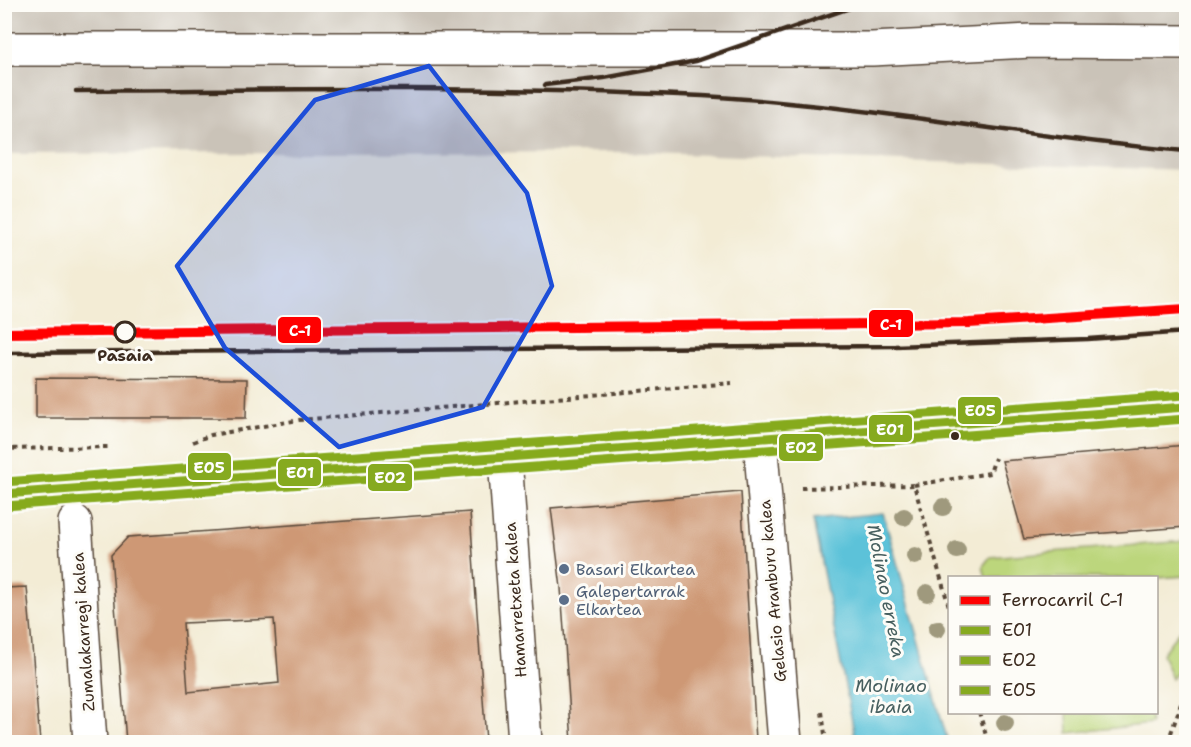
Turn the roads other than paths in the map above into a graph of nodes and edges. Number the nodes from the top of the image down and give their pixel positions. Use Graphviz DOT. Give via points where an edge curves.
graph roads {
  1 [pos="1186,42"];
  2 [pos="4,49"];
  3 [pos="1186,407"];
  4 [pos="760,439"];
  5 [pos="505,458"];
  6 [pos="4,494"];
  7 [pos="75,522"];
  8 [pos="90,742"];
  9 [pos="525,742"];
  10 [pos="785,742"];
  1 -- 2 [label="street" via="1031,41 872,49"];
  3 -- 4 [label="main road"];
  4 -- 5 [label="main road"];
  4 -- 10 [label="street, Gelasio Aranburu kalea"];
  5 -- 6 [label="main road"];
  5 -- 9 [label="street, Hamarretxeta kalea"];
  7 -- 8 [label="street, Zumalakarregi kalea"];
}
